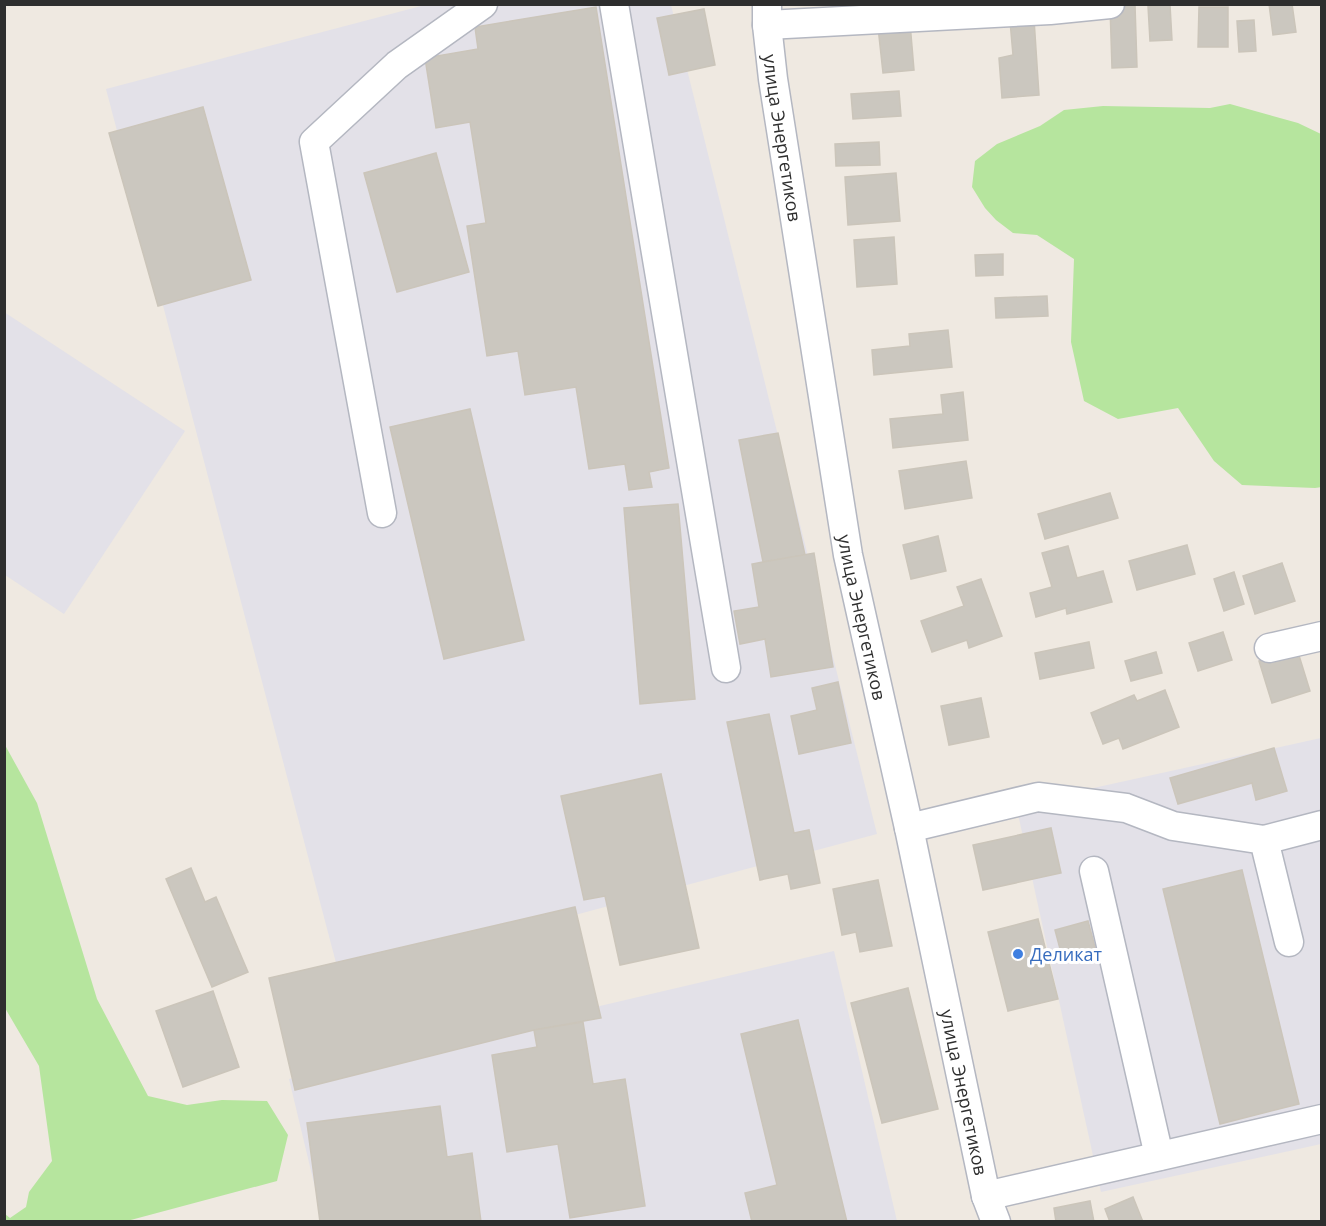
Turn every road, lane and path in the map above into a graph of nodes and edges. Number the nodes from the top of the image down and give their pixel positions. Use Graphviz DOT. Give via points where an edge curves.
graph roads {
  1 [pos="483,4"];
  2 [pos="614,4"];
  3 [pos="1110,4"];
  4 [pos="767,15"];
  5 [pos="382,513"];
  6 [pos="1322,636"];
  7 [pos="1269,648"];
  8 [pos="726,668"];
  9 [pos="1322,825"];
  10 [pos="909,828"];
  11 [pos="1264,840"];
  12 [pos="1094,871"];
  13 [pos="1289,942"];
  14 [pos="1322,1119"];
  15 [pos="1159,1156"];
  16 [pos="991,1209"];
  1 -- 5 [label="street" via="397,65 314,142"];
  2 -- 8 [label="street"];
  3 -- 4 [label="street" via="1050,10"];
  4 -- 10 [label="street, улица Энергетиков" via="773,79 848,555"];
  6 -- 7 [label="street"];
  9 -- 11 [label="street"];
  10 -- 11 [label="street" via="1038,797 1126,808 1173,826"];
  10 -- 16 [label="street, улица Энергетиков"];
  11 -- 13 [label="street"];
  12 -- 15 [label="street"];
  14 -- 15 [label="street"];
  15 -- 16 [label="street"];
}
